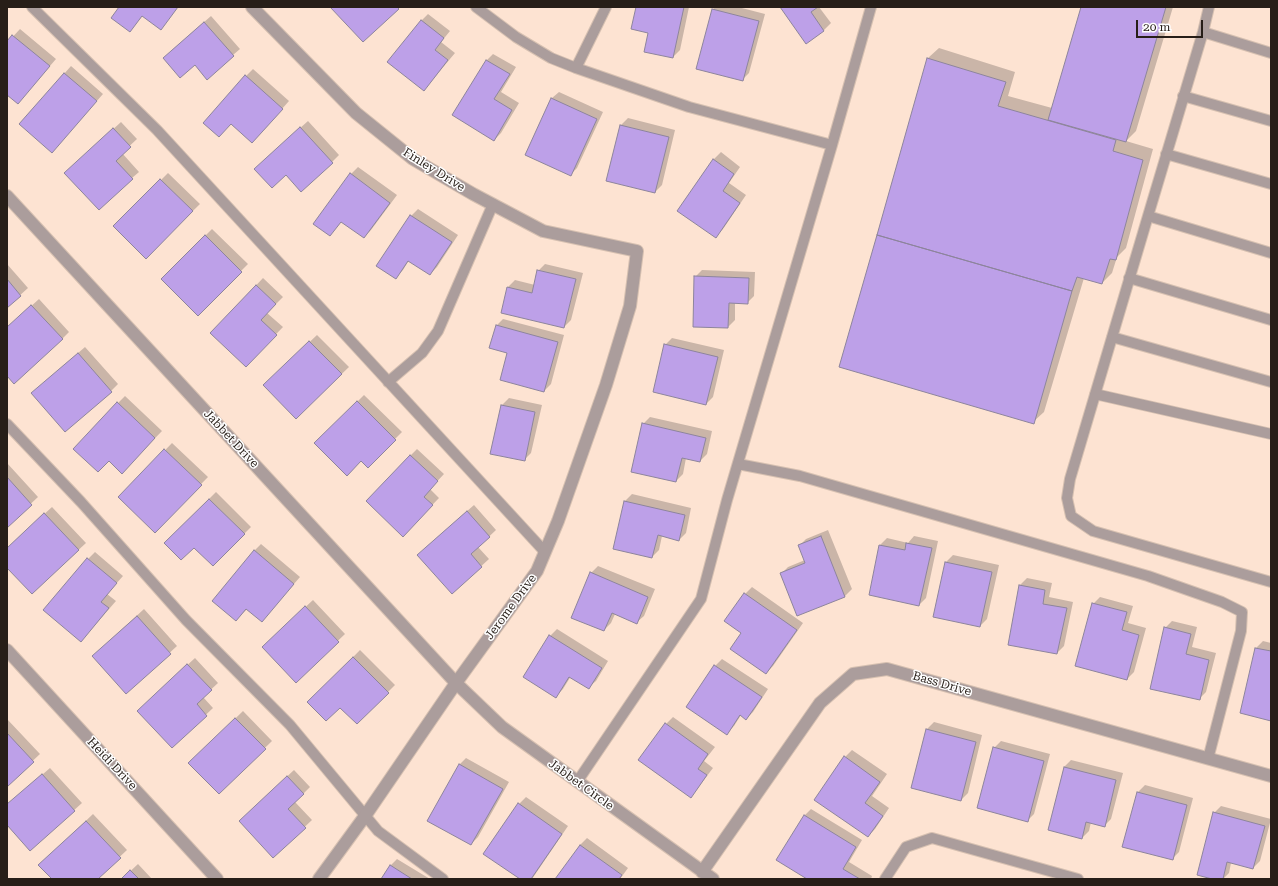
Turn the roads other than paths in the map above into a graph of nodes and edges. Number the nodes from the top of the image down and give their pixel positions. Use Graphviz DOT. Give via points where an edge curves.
graph roads {
  1 [pos="32,7"];
  2 [pos="252,7"];
  3 [pos="476,7"];
  4 [pos="606,7"];
  5 [pos="871,7"];
  6 [pos="1209,7"];
  7 [pos="1203,32"];
  8 [pos="1271,53"];
  9 [pos="576,68"];
  10 [pos="1184,96"];
  11 [pos="1271,121"];
  12 [pos="832,145"];
  13 [pos="1166,154"];
  14 [pos="1271,184"];
  15 [pos="7,196"];
  16 [pos="493,204"];
  17 [pos="1148,216"];
  18 [pos="637,251"];
  19 [pos="1271,253"];
  20 [pos="1129,278"];
  21 [pos="1271,320"];
  22 [pos="1112,337"];
  23 [pos="388,382"];
  24 [pos="1271,382"];
  25 [pos="1095,394"];
  26 [pos="7,424"];
  27 [pos="1271,434"];
  28 [pos="738,464"];
  29 [pos="545,552"];
  30 [pos="1271,582"];
  31 [pos="7,650"];
  32 [pos="456,683"];
  33 [pos="1208,759"];
  34 [pos="1271,776"];
  35 [pos="577,782"];
  36 [pos="365,816"];
  37 [pos="702,872"];
  38 [pos="218,879"];
  39 [pos="319,879"];
  40 [pos="443,879"];
  41 [pos="713,879"];
  42 [pos="885,879"];
  43 [pos="1078,879"];
  1 -- 23 [label="lane" via="156,130"];
  2 -- 16 [label="street, Finley Drive" via="356,114 413,159"];
  3 -- 9 [label="lane" via="551,58"];
  4 -- 9 [label="lane"];
  5 -- 12 [label="lane"];
  6 -- 7 [label="lane"];
  7 -- 8 [label="lane"];
  7 -- 10 [label="lane"];
  9 -- 12 [label="lane" via="689,107"];
  10 -- 11 [label="lane"];
  10 -- 13 [label="lane"];
  12 -- 28 [label="lane"];
  13 -- 14 [label="lane"];
  13 -- 17 [label="lane"];
  15 -- 32 [label="street, Jabbet Drive"];
  16 -- 18 [label="street, Finley Drive" via="543,231"];
  16 -- 23 [label="lane" via="438,331 422,353"];
  17 -- 19 [label="lane"];
  17 -- 20 [label="lane"];
  18 -- 29 [label="street, Jerome Drive" via="630,306 606,385"];
  20 -- 21 [label="lane"];
  20 -- 22 [label="lane"];
  22 -- 24 [label="lane"];
  22 -- 25 [label="lane"];
  23 -- 29 [label="lane"];
  25 -- 27 [label="lane"];
  25 -- 30 [label="lane" via="1070,479 1067,498 1071,516 1093,531"];
  26 -- 36 [label="lane" via="81,502 186,620 290,725"];
  28 -- 33 [label="lane" via="800,476 1148,576 1222,602 1242,612 1241,631"];
  28 -- 35 [label="lane" via="700,599"];
  29 -- 32 [label="street, Jerome Drive" via="537,572"];
  31 -- 38 [label="street, Heidi Drive"];
  32 -- 35 [label="street, Jabbet Circle" via="502,727"];
  32 -- 36 [label="street, Jerome Drive"];
  33 -- 34 [label="street, Bass Drive"];
  33 -- 37 [label="street, Bass Drive" via="887,668 853,674 820,704"];
  35 -- 37 [label="street, Jabbet Circle"];
  36 -- 39 [label="street, Jerome Drive"];
  36 -- 40 [label="lane" via="378,831"];
  37 -- 41 [label="street, Jabbet Circle"];
  42 -- 43 [label="lane" via="906,847 932,838"];
}
